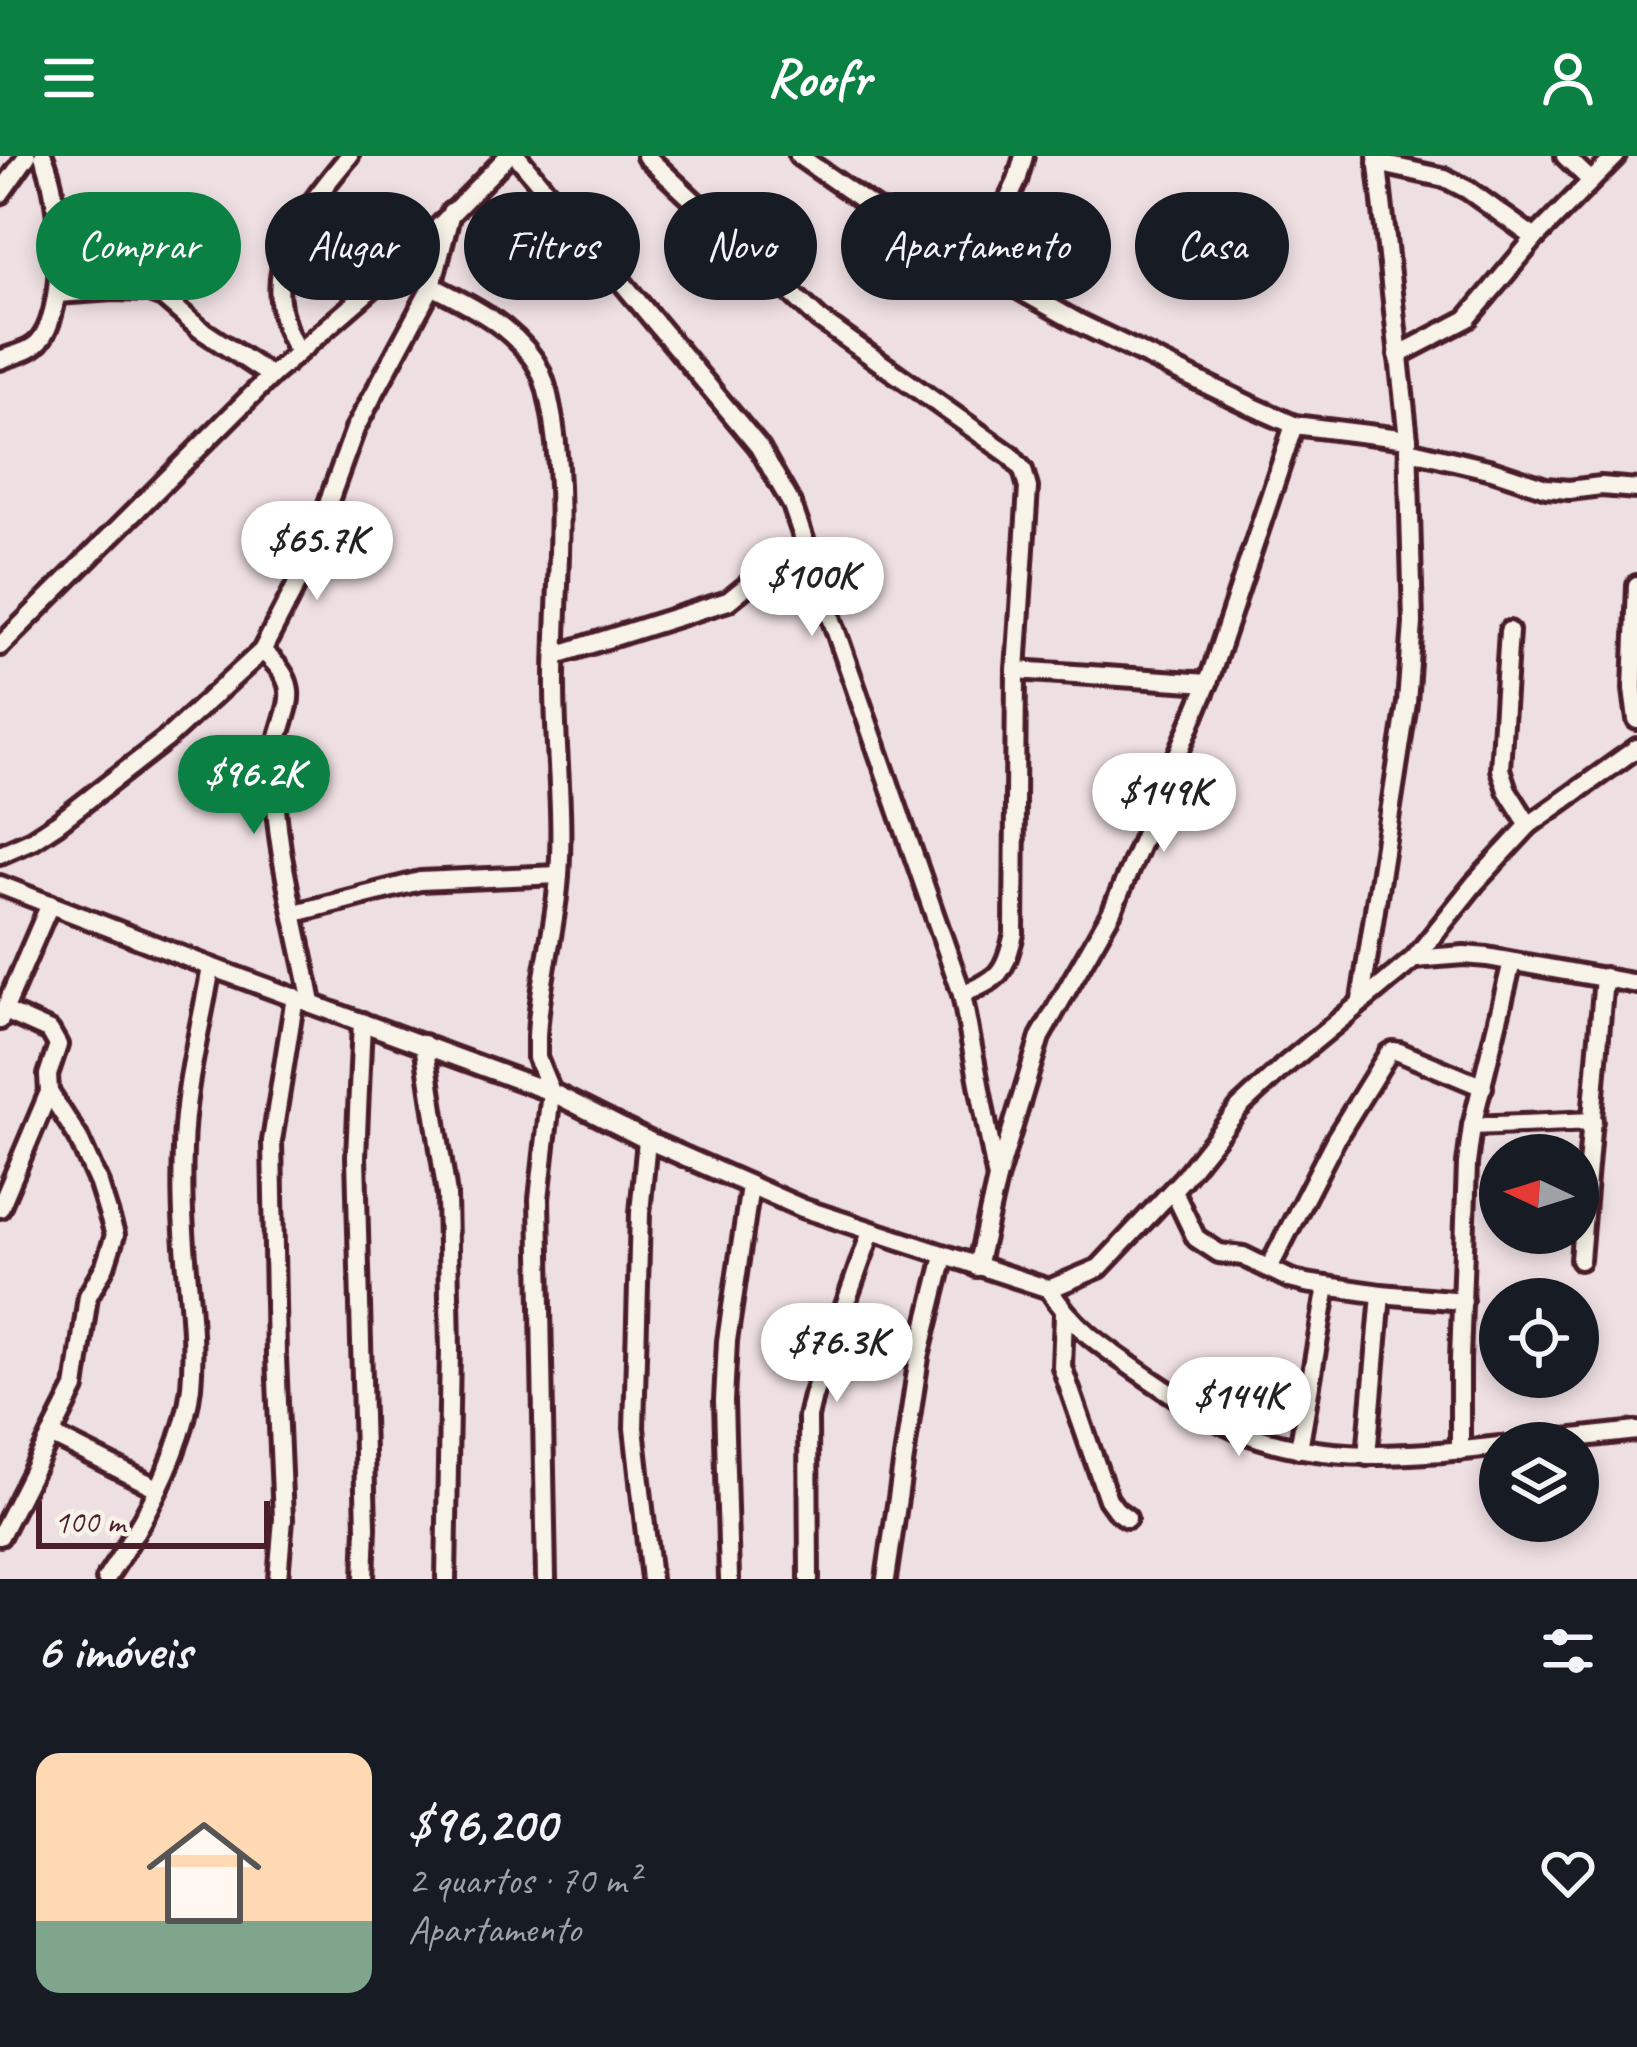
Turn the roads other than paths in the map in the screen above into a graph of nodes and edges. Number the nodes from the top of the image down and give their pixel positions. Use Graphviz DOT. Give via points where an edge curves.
graph roads {
  1 [pos="27,156"];
  2 [pos="43,156"];
  3 [pos="349,156"];
  4 [pos="512,156"];
  5 [pos="646,156"];
  6 [pos="1024,156"];
  7 [pos="1565,156"];
  8 [pos="1616,156"];
  9 [pos="811,159"];
  10 [pos="1377,159"];
  11 [pos="1591,181"];
  12 [pos="54,192"];
  13 [pos="854,192"];
  14 [pos="1012,192"];
  15 [pos="0,194"];
  16 [pos="452,212"];
  17 [pos="1535,238"];
  18 [pos="440,256"];
  19 [pos="440,290"];
  20 [pos="56,300"];
  21 [pos="167,300"];
  22 [pos="424,300"];
  23 [pos="1038,300"];
  24 [pos="298,352"];
  25 [pos="1398,355"];
  26 [pos="0,361"];
  27 [pos="272,376"];
  28 [pos="1294,425"];
  29 [pos="1408,445"];
  30 [pos="1637,489"];
  31 [pos="812,560"];
  32 [pos="1637,585"];
  33 [pos="1509,631"];
  34 [pos="0,646"];
  35 [pos="262,651"];
  36 [pos="556,655"];
  37 [pos="1016,670"];
  38 [pos="1208,683"];
  39 [pos="1637,720"];
  40 [pos="1637,748"];
  41 [pos="1529,825"];
  42 [pos="0,854"];
  43 [pos="560,874"];
  44 [pos="0,885"];
  45 [pos="50,904"];
  46 [pos="295,914"];
  47 [pos="1414,959"];
  48 [pos="1512,962"];
  49 [pos="211,967"];
  50 [pos="1604,977"];
  51 [pos="1637,984"];
  52 [pos="962,994"];
  53 [pos="303,1000"];
  54 [pos="1361,1000"];
  55 [pos="2,1016"];
  56 [pos="362,1022"];
  57 [pos="424,1044"];
  58 [pos="1483,1087"];
  59 [pos="550,1091"];
  60 [pos="49,1092"];
  61 [pos="1592,1121"];
  62 [pos="1472,1126"];
  63 [pos="647,1140"];
  64 [pos="997,1179"];
  65 [pos="750,1186"];
  66 [pos="1173,1190"];
  67 [pos="0,1208"];
  68 [pos="871,1232"];
  69 [pos="944,1256"];
  70 [pos="1580,1260"];
  71 [pos="977,1267"];
  72 [pos="1269,1268"];
  73 [pos="1327,1286"];
  74 [pos="1048,1289"];
  75 [pos="1381,1294"];
  76 [pos="1462,1301"];
  77 [pos="1064,1314"];
  78 [pos="1637,1431"];
  79 [pos="51,1435"];
  80 [pos="1599,1435"];
  81 [pos="1479,1448"];
  82 [pos="1299,1449"];
  83 [pos="1460,1450"];
  84 [pos="1367,1456"];
  85 [pos="157,1488"];
  86 [pos="1127,1518"];
  87 [pos="0,1536"];
  88 [pos="106,1579"];
  89 [pos="278,1579"];
  90 [pos="364,1579"];
  91 [pos="446,1579"];
  92 [pos="546,1579"];
  93 [pos="651,1579"];
  94 [pos="728,1579"];
  95 [pos="809,1579"];
  96 [pos="886,1579"];
  1 -- 15 [label="street"];
  2 -- 12 [label="street"];
  3 -- 24 [label="street" via="302,215 279,275 282,320"];
  4 -- 16 [label="street"];
  4 -- 31 [label="street" via="759,447"];
  5 -- 37 [label="street" via="819,319 1023,470"];
  6 -- 14 [label="street"];
  7 -- 11 [label="street"];
  8 -- 11 [label="street"];
  9 -- 13 [label="street"];
  10 -- 17 [label="street" via="1445,178"];
  10 -- 25 [label="street"];
  11 -- 17 [label="street"];
  16 -- 18 [label="street"];
  16 -- 24 [label="street"];
  17 -- 25 [label="street" via="1467,319"];
  19 -- 36 [label="street" via="501,324 536,362 548,390 559,476"];
  20 -- 26 [label="street" via="38,344"];
  21 -- 27 [label="street"];
  22 -- 35 [label="street" via="355,429 304,570"];
  23 -- 28 [label="street"];
  24 -- 27 [label="street"];
  25 -- 29 [label="street"];
  27 -- 34 [label="street"];
  28 -- 29 [label="street"];
  28 -- 38 [label="street"];
  29 -- 30 [label="street" via="1546,488"];
  29 -- 54 [label="street" via="1407,704"];
  31 -- 36 [label="street" via="759,576 728,601"];
  31 -- 52 [label="street"];
  32 -- 39 [label="street"];
  33 -- 41 [label="street" via="1500,769"];
  35 -- 42 [label="street" via="58,823"];
  35 -- 46 [label="street" via="280,666 290,696 274,765"];
  36 -- 43 [label="street"];
  37 -- 38 [label="street"];
  37 -- 52 [label="street" via="1014,934 996,976"];
  38 -- 64 [label="street" via="1112,911 1040,1037"];
  40 -- 41 [label="street"];
  41 -- 47 [label="street"];
  43 -- 46 [label="street" via="420,881"];
  43 -- 59 [label="street" via="537,1019 537,1058"];
  44 -- 45 [label="street"];
  45 -- 49 [label="street"];
  45 -- 55 [label="street"];
  46 -- 53 [label="street"];
  47 -- 48 [label="street"];
  47 -- 54 [label="street"];
  48 -- 50 [label="street"];
  48 -- 58 [label="street"];
  49 -- 53 [label="street"];
  49 -- 85 [label="street" via="183,1136 191,1389"];
  50 -- 51 [label="street"];
  50 -- 61 [label="street"];
  52 -- 64 [label="street"];
  53 -- 56 [label="street"];
  53 -- 89 [label="street" via="272,1141"];
  54 -- 66 [label="street" via="1240,1107"];
  55 -- 60 [label="street" via="56,1037"];
  56 -- 57 [label="street"];
  56 -- 90 [label="street" via="356,1157"];
  57 -- 59 [label="street"];
  57 -- 91 [label="street" via="447,1195"];
  58 -- 62 [label="street"];
  58 -- 72 [label="street" via="1388,1054"];
  59 -- 63 [label="street"];
  59 -- 92 [label="street" via="538,1199"];
  60 -- 67 [label="street"];
  60 -- 79 [label="street" via="78,1137 116,1234 88,1296 75,1388"];
  61 -- 62 [label="street"];
  61 -- 70 [label="street"];
  62 -- 76 [label="street"];
  63 -- 65 [label="street"];
  63 -- 93 [label="street" via="634,1428"];
  64 -- 71 [label="street"];
  65 -- 68 [label="street"];
  65 -- 94 [label="street" via="727,1341"];
  66 -- 72 [label="street" via="1205,1246"];
  66 -- 74 [label="street" via="1099,1268"];
  68 -- 69 [label="street"];
  68 -- 95 [label="street" via="808,1418"];
  69 -- 71 [label="street"];
  69 -- 96 [label="street"];
  71 -- 74 [label="street"];
  72 -- 73 [label="street"];
  73 -- 75 [label="street"];
  73 -- 82 [label="street"];
  74 -- 77 [label="street"];
  75 -- 76 [label="street"];
  75 -- 84 [label="street"];
  76 -- 83 [label="street"];
  77 -- 82 [label="street" via="1198,1412"];
  77 -- 86 [label="street" via="1062,1367 1108,1499"];
  78 -- 80 [label="street"];
  79 -- 85 [label="street"];
  79 -- 87 [label="street"];
  81 -- 83 [label="street"];
  82 -- 84 [label="street"];
  83 -- 84 [label="street"];
  85 -- 88 [label="street"];
}
